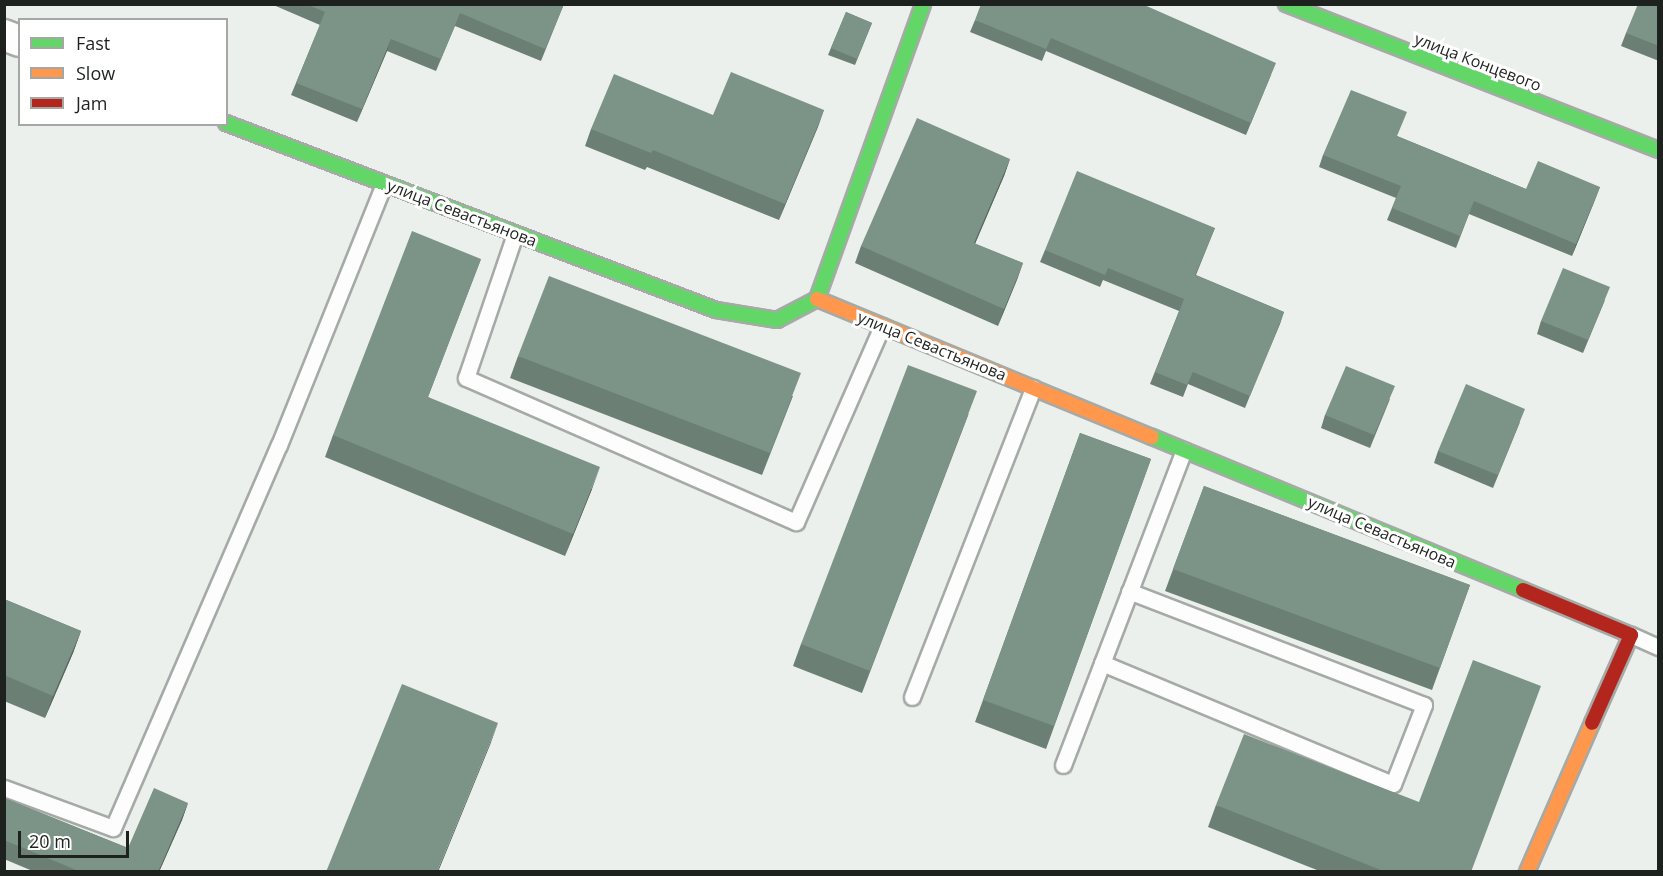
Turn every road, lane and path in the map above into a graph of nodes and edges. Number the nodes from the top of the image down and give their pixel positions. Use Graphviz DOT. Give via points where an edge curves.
graph roads {
  1 [pos="923,4"];
  2 [pos="1286,4"];
  3 [pos="228,124"];
  4 [pos="1659,150"];
  5 [pos="384,184"];
  6 [pos="515,234"];
  7 [pos="817,299"];
  8 [pos="882,326"];
  9 [pos="1033,388"];
  10 [pos="1184,450"];
  11 [pos="1130,591"];
  12 [pos="1631,635"];
  13 [pos="1659,646"];
  14 [pos="1102,663"];
  15 [pos="912,697"];
  16 [pos="1064,765"];
  17 [pos="4,788"];
  18 [pos="1527,872"];
  1 -- 7 [label="street"];
  2 -- 4 [label="street, улица Концевого"];
  3 -- 5 [label="street, улица Севастьянова"];
  5 -- 6 [label="street, улица Севастьянова"];
  5 -- 17 [label="lane" via="279,445 113,828"];
  6 -- 7 [label="street, улица Севастьянова" via="716,309 777,320"];
  6 -- 8 [label="lane" via="466,378 796,522"];
  7 -- 8 [label="street, улица Севастьянова"];
  8 -- 9 [label="street, улица Севастьянова"];
  9 -- 10 [label="street, улица Севастьянова"];
  9 -- 15 [label="lane"];
  10 -- 11 [label="lane"];
  10 -- 12 [label="street, улица Севастьянова"];
  11 -- 14 [label="lane"];
  11 -- 14 [label="lane" via="1424,705 1393,784"];
  12 -- 13 [label="lane"];
  12 -- 18 [label="street"];
  14 -- 16 [label="lane"];
}
